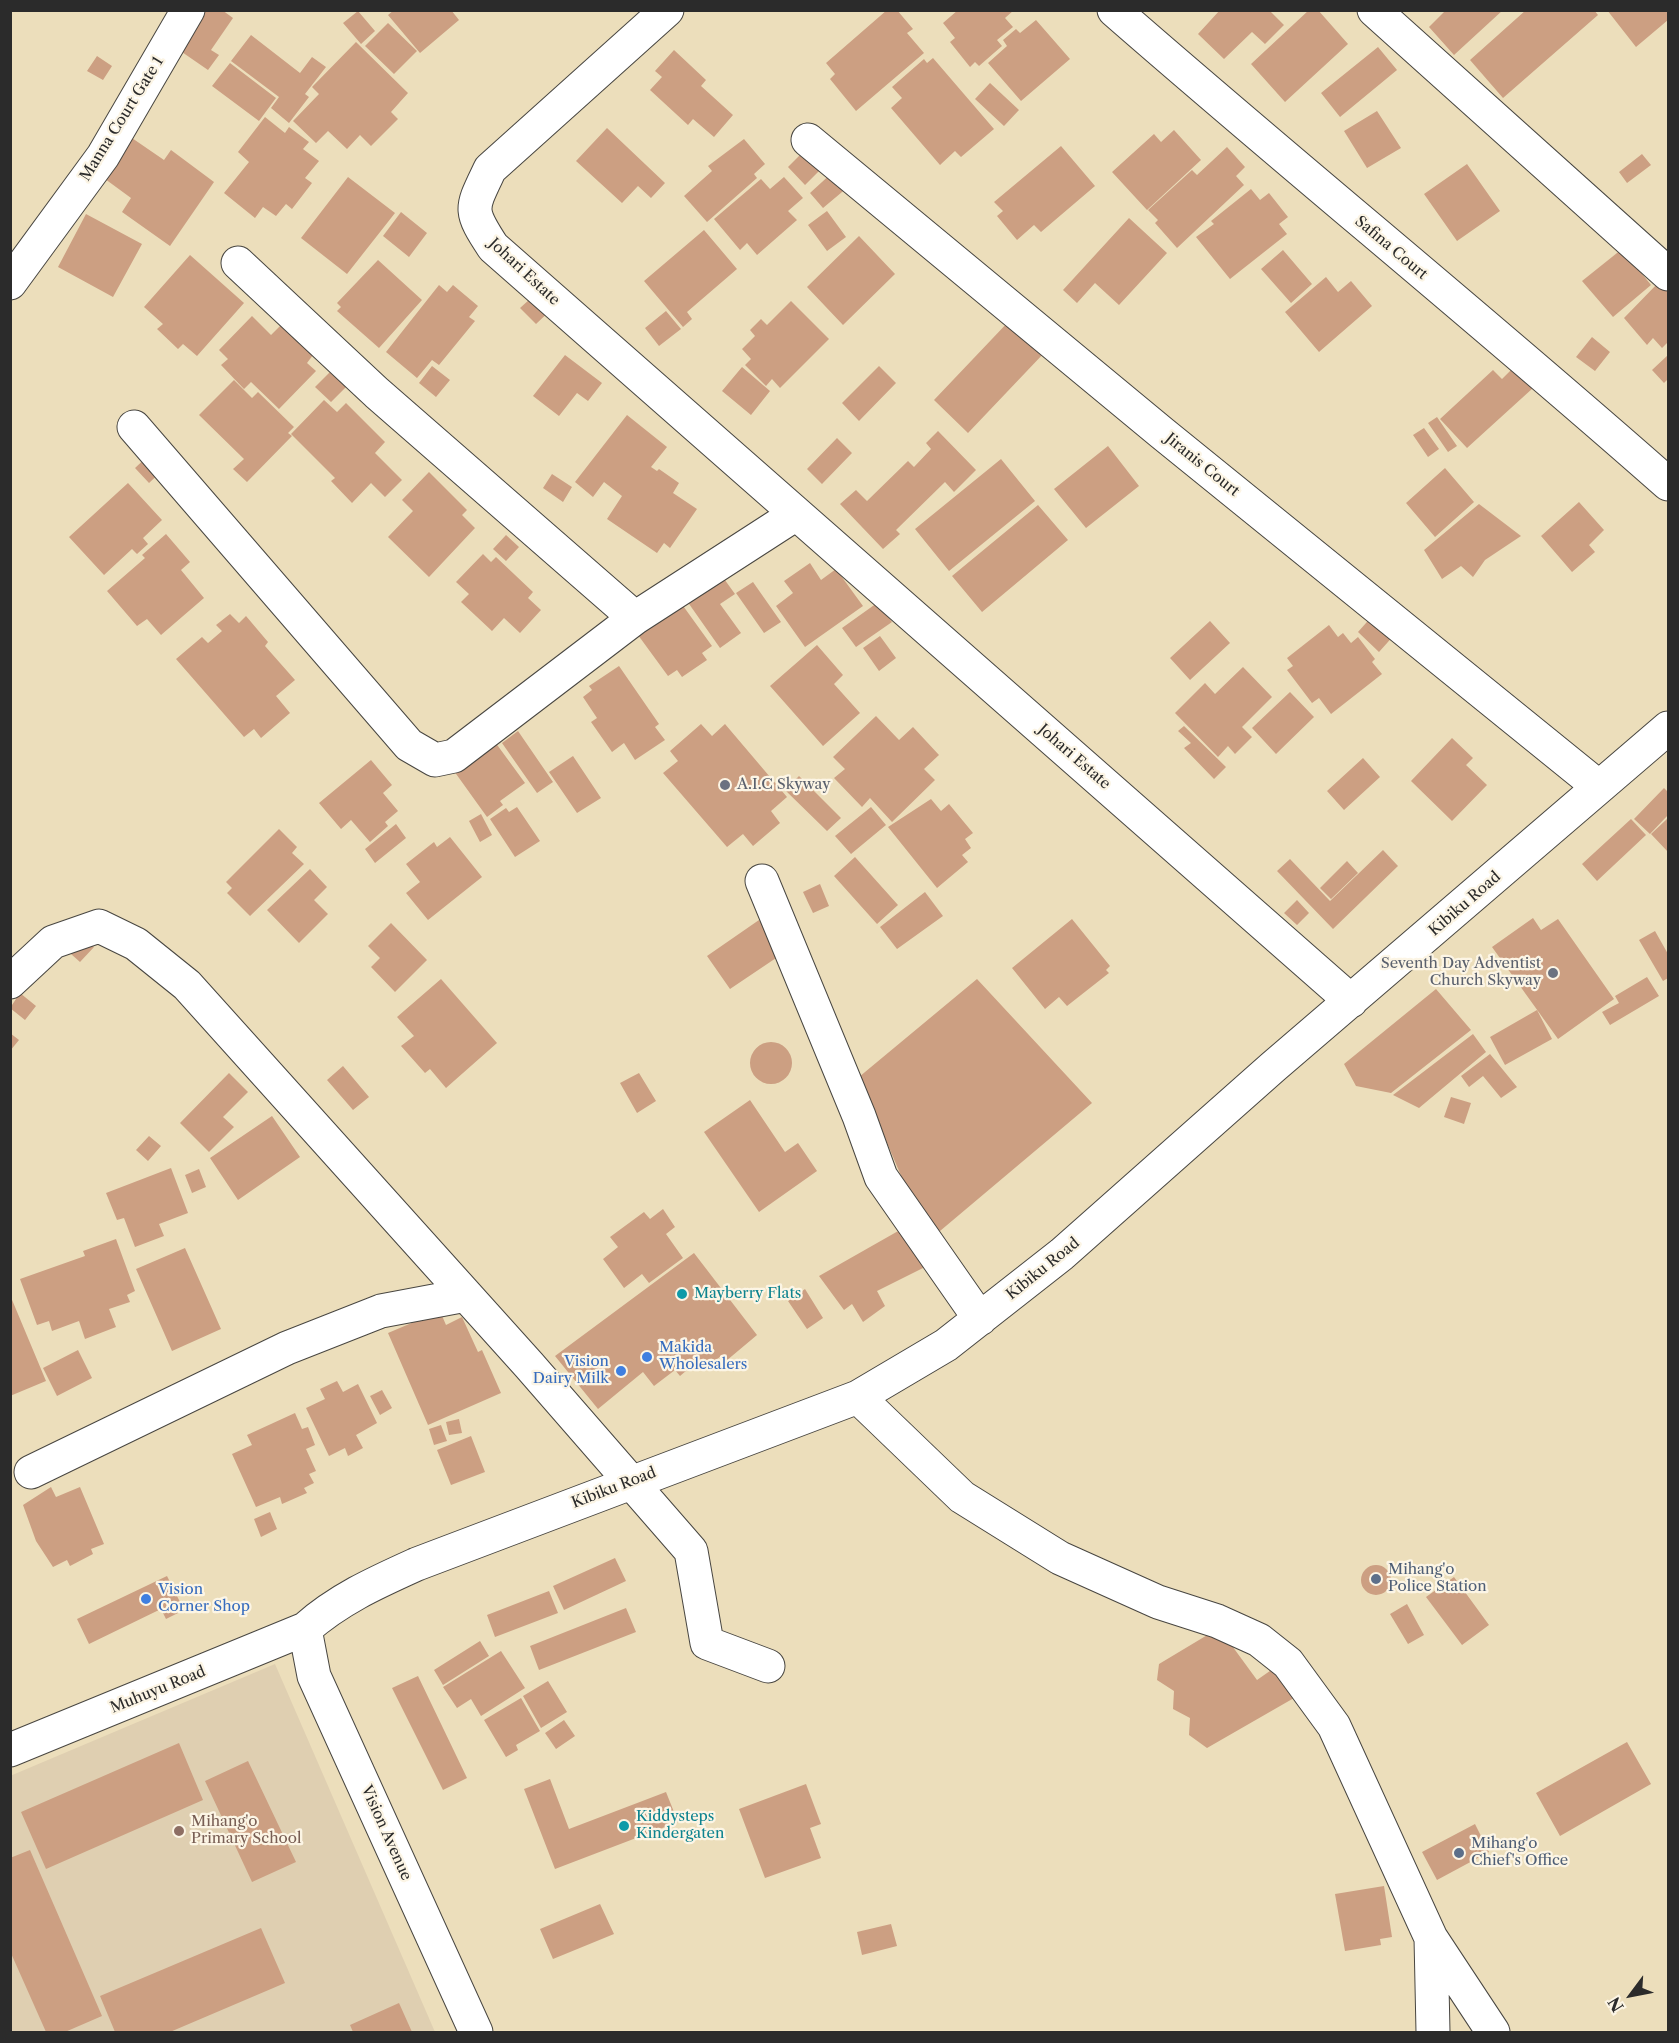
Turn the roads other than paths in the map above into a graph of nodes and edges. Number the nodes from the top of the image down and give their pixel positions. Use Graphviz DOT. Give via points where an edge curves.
graph roads {
  1 [pos="188,10"];
  2 [pos="667,10"];
  3 [pos="1113,10"];
  4 [pos="1374,10"];
  5 [pos="808,140"];
  6 [pos="238,263"];
  7 [pos="1668,274"];
  8 [pos="10,283"];
  9 [pos="134,427"];
  10 [pos="1668,484"];
  11 [pos="796,514"];
  12 [pos="635,618"];
  13 [pos="1668,728"];
  14 [pos="1599,788"];
  15 [pos="762,881"];
  16 [pos="10,982"];
  17 [pos="1351,1001"];
  18 [pos="466,1295"];
  19 [pos="980,1319"];
  20 [pos="858,1397"];
  21 [pos="31,1472"];
  22 [pos="633,1481"];
  23 [pos="305,1629"];
  24 [pos="768,1666"];
  25 [pos="10,1750"];
  26 [pos="1431,1938"];
  27 [pos="476,2032"];
  28 [pos="1433,2032"];
  29 [pos="1493,2032"];
  1 -- 8 [label="street, Manna Court Gate 1" via="103,156"];
  2 -- 11 [label="street, Johari Estate" via="490,169 474,203 475,220 493,247"];
  3 -- 10 [label="street, Safina Court" via="1288,163 1538,369"];
  4 -- 7 [label="street"];
  5 -- 14 [label="street, Jiranis Court"];
  6 -- 12 [label="street" via="377,393"];
  9 -- 12 [label="street" via="409,745 435,760 454,756"];
  11 -- 12 [label="street"];
  11 -- 17 [label="street, Johari Estate"];
  13 -- 14 [label="street, Kibiku Road"];
  14 -- 17 [label="street, Kibiku Road"];
  15 -- 19 [label="street" via="881,1177"];
  16 -- 18 [label="street" via="53,942 99,926 136,944 188,985 227,1026"];
  17 -- 19 [label="street, Kibiku Road" via="1062,1254"];
  18 -- 21 [label="street" via="381,1311 298,1344"];
  18 -- 22 [label="street"];
  19 -- 20 [label="street, Kibiku Road" via="946,1345"];
  20 -- 22 [label="street, Kibiku Road"];
  20 -- 26 [label="street" via="962,1497 1060,1558 1158,1602 1259,1640 1288,1663 1334,1726"];
  22 -- 23 [label="street, Kibiku Road" via="358,1590"];
  22 -- 24 [label="street" via="691,1551 707,1643"];
  23 -- 25 [label="street, Muhuyu Road"];
  23 -- 27 [label="street, Vision Avenue" via="314,1676"];
  26 -- 28 [label="street"];
  26 -- 29 [label="street"];
}
